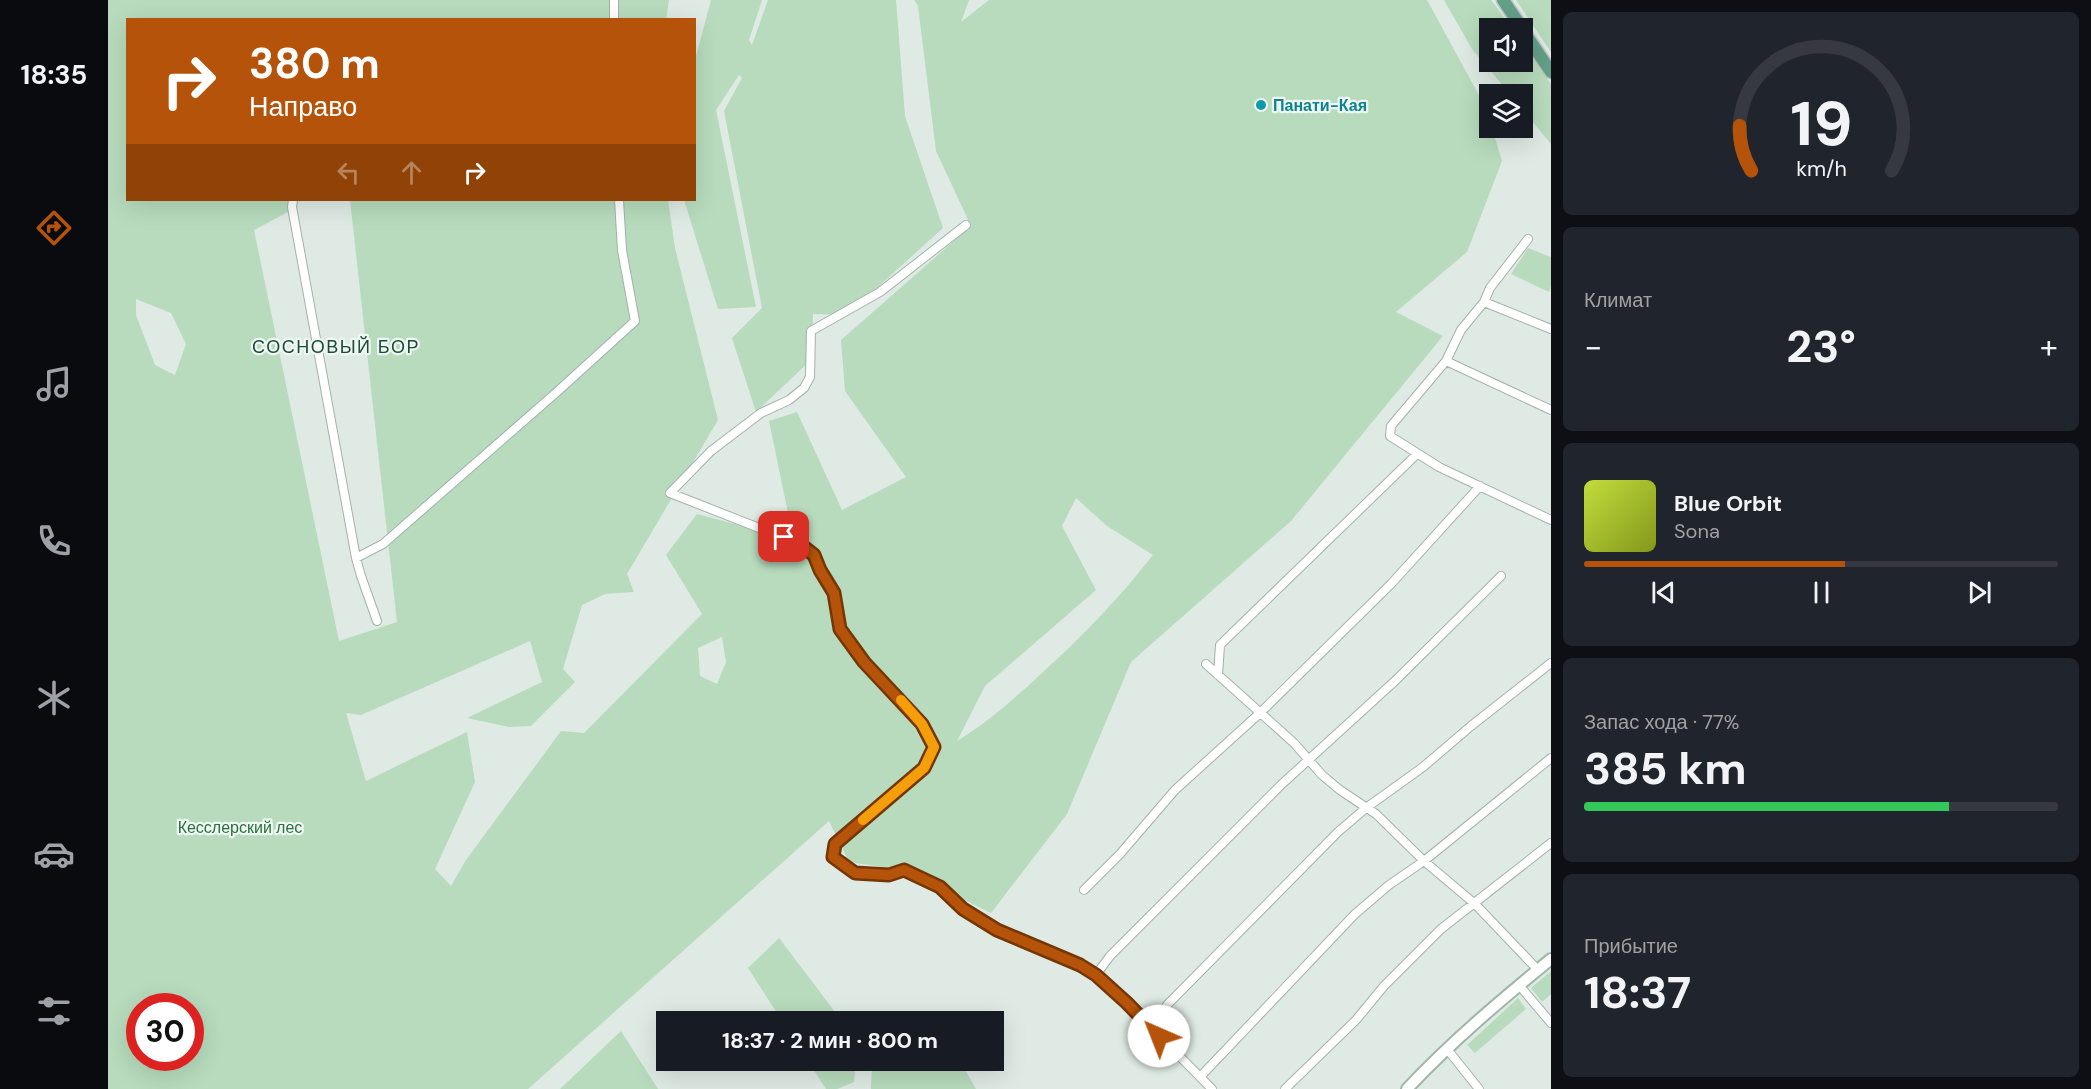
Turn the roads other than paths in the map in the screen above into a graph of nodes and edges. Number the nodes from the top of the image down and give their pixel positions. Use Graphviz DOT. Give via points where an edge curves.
graph roads {
  1 [pos="614,0"];
  2 [pos="1503,0"];
  3 [pos="614,18"];
  4 [pos="1515,18"];
  5 [pos="1533,45"];
  6 [pos="1551,72"];
  7 [pos="293,201"];
  8 [pos="619,201"];
  9 [pos="966,225"];
  10 [pos="1528,239"];
  11 [pos="1484,302"];
  12 [pos="1551,329"];
  13 [pos="1446,361"];
  14 [pos="1551,410"];
  15 [pos="1417,454"];
  16 [pos="1480,486"];
  17 [pos="1551,520"];
  18 [pos="357,558"];
  19 [pos="1501,576"];
  20 [pos="377,621"];
  21 [pos="1551,663"];
  22 [pos="1206,664"];
  23 [pos="1218,675"];
  24 [pos="1260,713"];
  25 [pos="1551,758"];
  26 [pos="1309,760"];
  27 [pos="1366,808"];
  28 [pos="1551,843"];
  29 [pos="1424,861"];
  30 [pos="1083,890"];
  31 [pos="1475,904"];
  32 [pos="1551,959"];
  33 [pos="1538,970"];
  34 [pos="1096,975"];
  35 [pos="1519,985"];
  36 [pos="1167,1005"];
  37 [pos="1551,1023"];
  38 [pos="1447,1049"];
  39 [pos="1200,1077"];
  40 [pos="1212,1089"];
  41 [pos="1285,1089"];
  42 [pos="1407,1089"];
  43 [pos="1479,1089"];
  1 -- 3 [label="street"];
  2 -- 4 [label="main road"];
  5 -- 6 [label="main road"];
  7 -- 18 [label="street"];
  8 -- 18 [label="street" via="622,250 635,321 383,544"];
  9 -- 34 [label="street" via="880,292 811,331 810,377 804,388 761,413 711,451 670,493 800,544 814,555 834,593 840,629 864,662 922,724 934,747 924,768 835,844 833,857 855,873 889,875 904,870 940,887 963,909 997,930"];
  10 -- 11 [label="street" via="1490,288"];
  11 -- 12 [label="street"];
  11 -- 13 [label="street" via="1461,330"];
  13 -- 14 [label="street"];
  13 -- 15 [label="street" via="1391,426 1390,436"];
  15 -- 16 [label="street"];
  15 -- 23 [label="street" via="1220,645"];
  16 -- 17 [label="street"];
  16 -- 24 [label="street" via="1391,584"];
  18 -- 20 [label="street"];
  19 -- 26 [label="street"];
  21 -- 27 [label="street"];
  22 -- 23 [label="street"];
  23 -- 24 [label="street"];
  24 -- 26 [label="street"];
  24 -- 30 [label="street" via="1175,790"];
  25 -- 29 [label="street"];
  26 -- 27 [label="street" via="1322,775"];
  26 -- 34 [label="street" via="1110,956"];
  27 -- 29 [label="street"];
  27 -- 36 [label="street"];
  28 -- 31 [label="street"];
  29 -- 31 [label="street"];
  29 -- 39 [label="street" via="1355,914"];
  31 -- 33 [label="street"];
  31 -- 41 [label="street" via="1441,929"];
  32 -- 33 [label="main road"];
  33 -- 35 [label="main road"];
  34 -- 39 [label="street"];
  35 -- 37 [label="street"];
  35 -- 38 [label="main road"];
  38 -- 42 [label="main road"];
  38 -- 43 [label="street"];
  39 -- 40 [label="street"];
}
